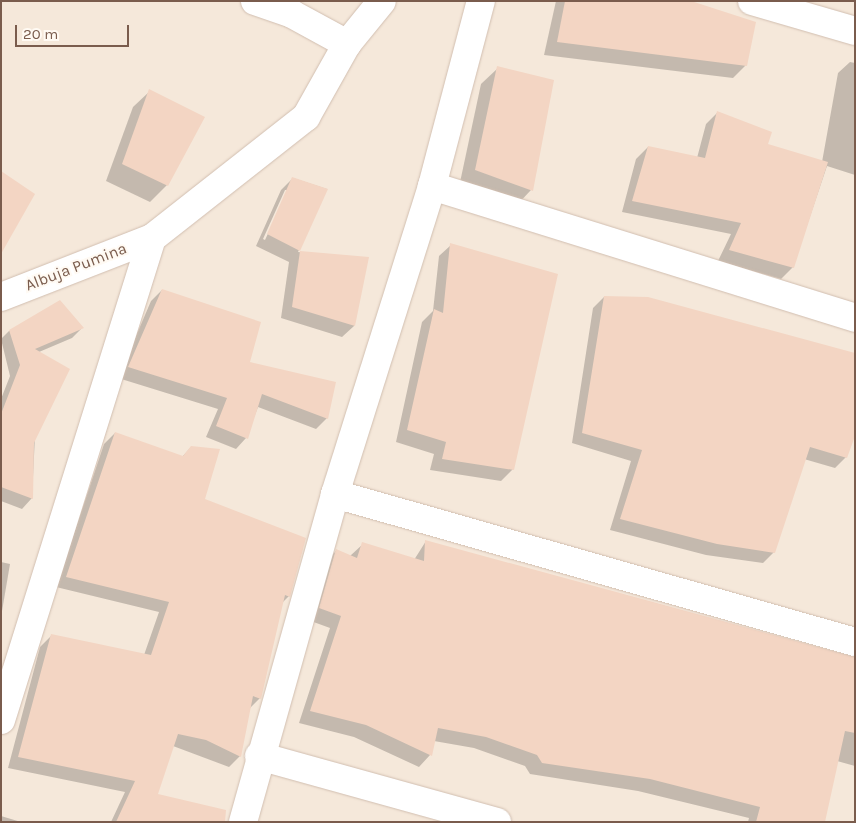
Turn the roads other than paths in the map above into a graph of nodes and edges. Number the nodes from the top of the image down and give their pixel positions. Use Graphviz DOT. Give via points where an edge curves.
graph roads {
  1 [pos="255,1"];
  2 [pos="382,1"];
  3 [pos="481,1"];
  4 [pos="752,1"];
  5 [pos="855,31"];
  6 [pos="347,44"];
  7 [pos="432,186"];
  8 [pos="152,238"];
  9 [pos="1,297"];
  10 [pos="855,318"];
  11 [pos="335,494"];
  12 [pos="855,642"];
  13 [pos="1,720"];
  14 [pos="259,756"];
  15 [pos="243,822"];
  16 [pos="497,822"];
  1 -- 6 [label="street" via="292,14"];
  2 -- 6 [label="street, Albuja Pumina"];
  3 -- 7 [label="street"];
  4 -- 5 [label="street"];
  6 -- 8 [label="street, Albuja Pumina" via="306,117"];
  7 -- 10 [label="street"];
  7 -- 11 [label="street"];
  8 -- 9 [label="street, Albuja Pumina"];
  8 -- 13 [label="street"];
  11 -- 12 [label="street"];
  11 -- 14 [label="street"];
  14 -- 15 [label="street"];
  14 -- 16 [label="street"];
}
